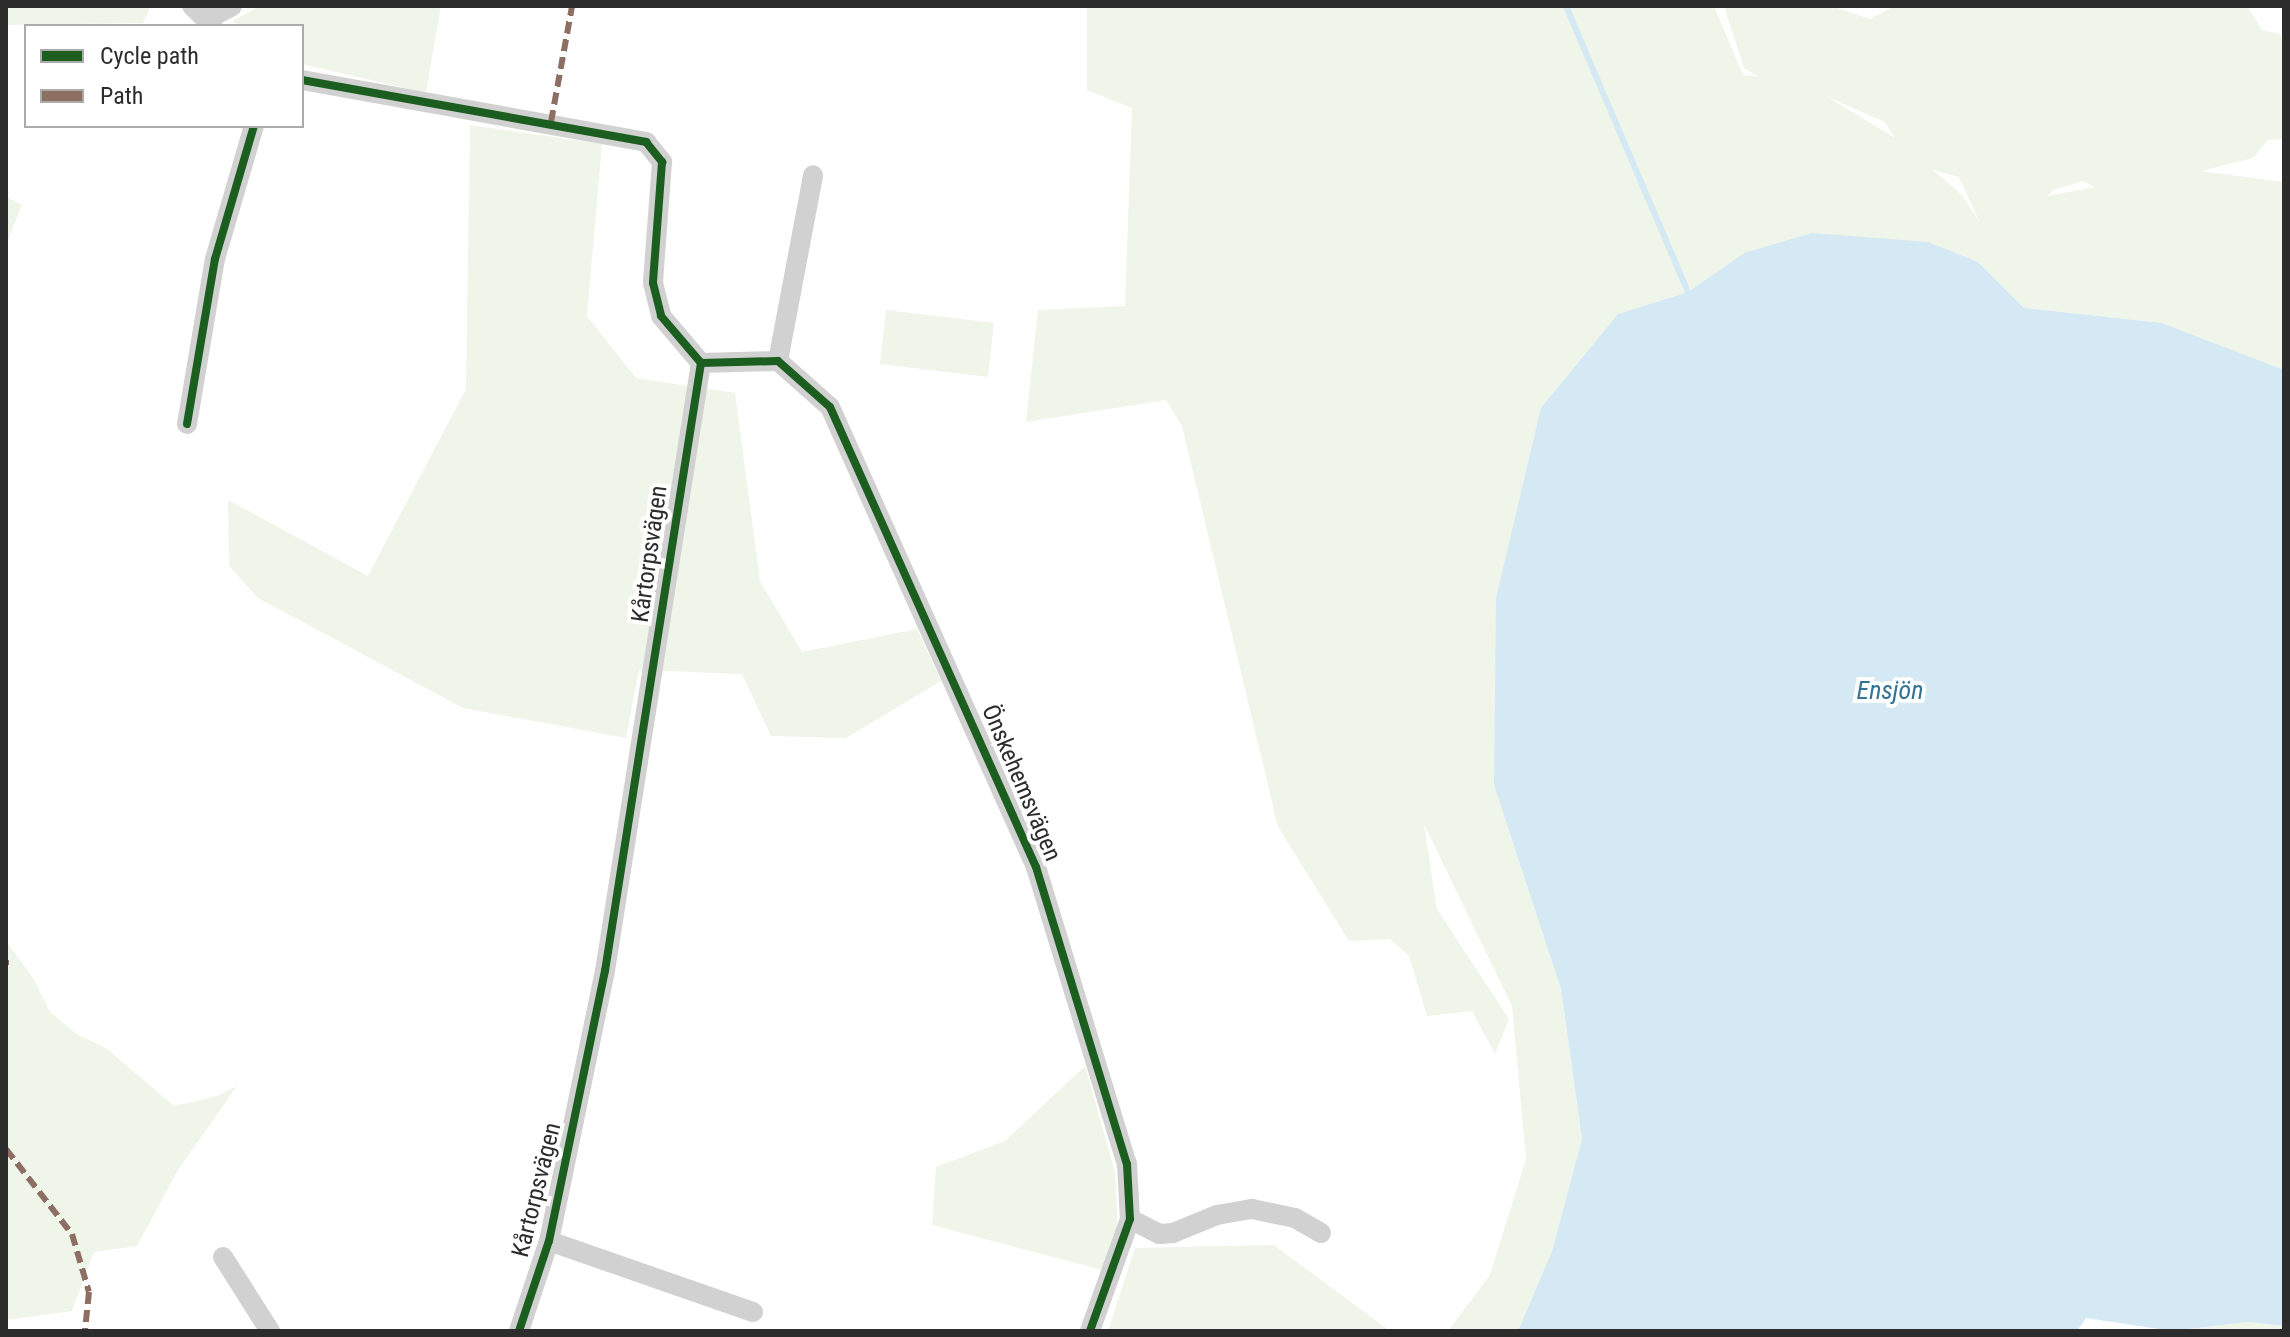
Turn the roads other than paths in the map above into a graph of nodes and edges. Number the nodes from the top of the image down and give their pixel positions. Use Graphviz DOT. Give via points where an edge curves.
graph roads {
  1 [pos="232,6"];
  2 [pos="204,17"];
  3 [pos="304,80"];
  4 [pos="253,128"];
  5 [pos="813,175"];
  6 [pos="778,361"];
  7 [pos="701,363"];
  8 [pos="187,424"];
  9 [pos="1130,1219"];
  10 [pos="1321,1233"];
  11 [pos="549,1241"];
  12 [pos="223,1257"];
  13 [pos="753,1312"];
  14 [pos="270,1331"];
  15 [pos="519,1331"];
  16 [pos="1090,1331"];
  1 -- 2 [label="street"];
  3 -- 7 [label="street" via="646,142 662,162 653,283 661,316"];
  4 -- 8 [label="street" via="215,259"];
  5 -- 6 [label="street"];
  6 -- 7 [label="street"];
  6 -- 9 [label="street, Önskehemsvägen" via="830,407 1036,867 1127,1164"];
  7 -- 11 [label="street, Kårtorpsvägen" via="624,863"];
  9 -- 10 [label="street" via="1159,1234 1173,1233 1217,1215 1252,1209 1295,1218"];
  9 -- 16 [label="street, Önskehemsvägen"];
  11 -- 13 [label="street"];
  11 -- 15 [label="street, Kårtorpsvägen"];
  12 -- 14 [label="street"];
}
